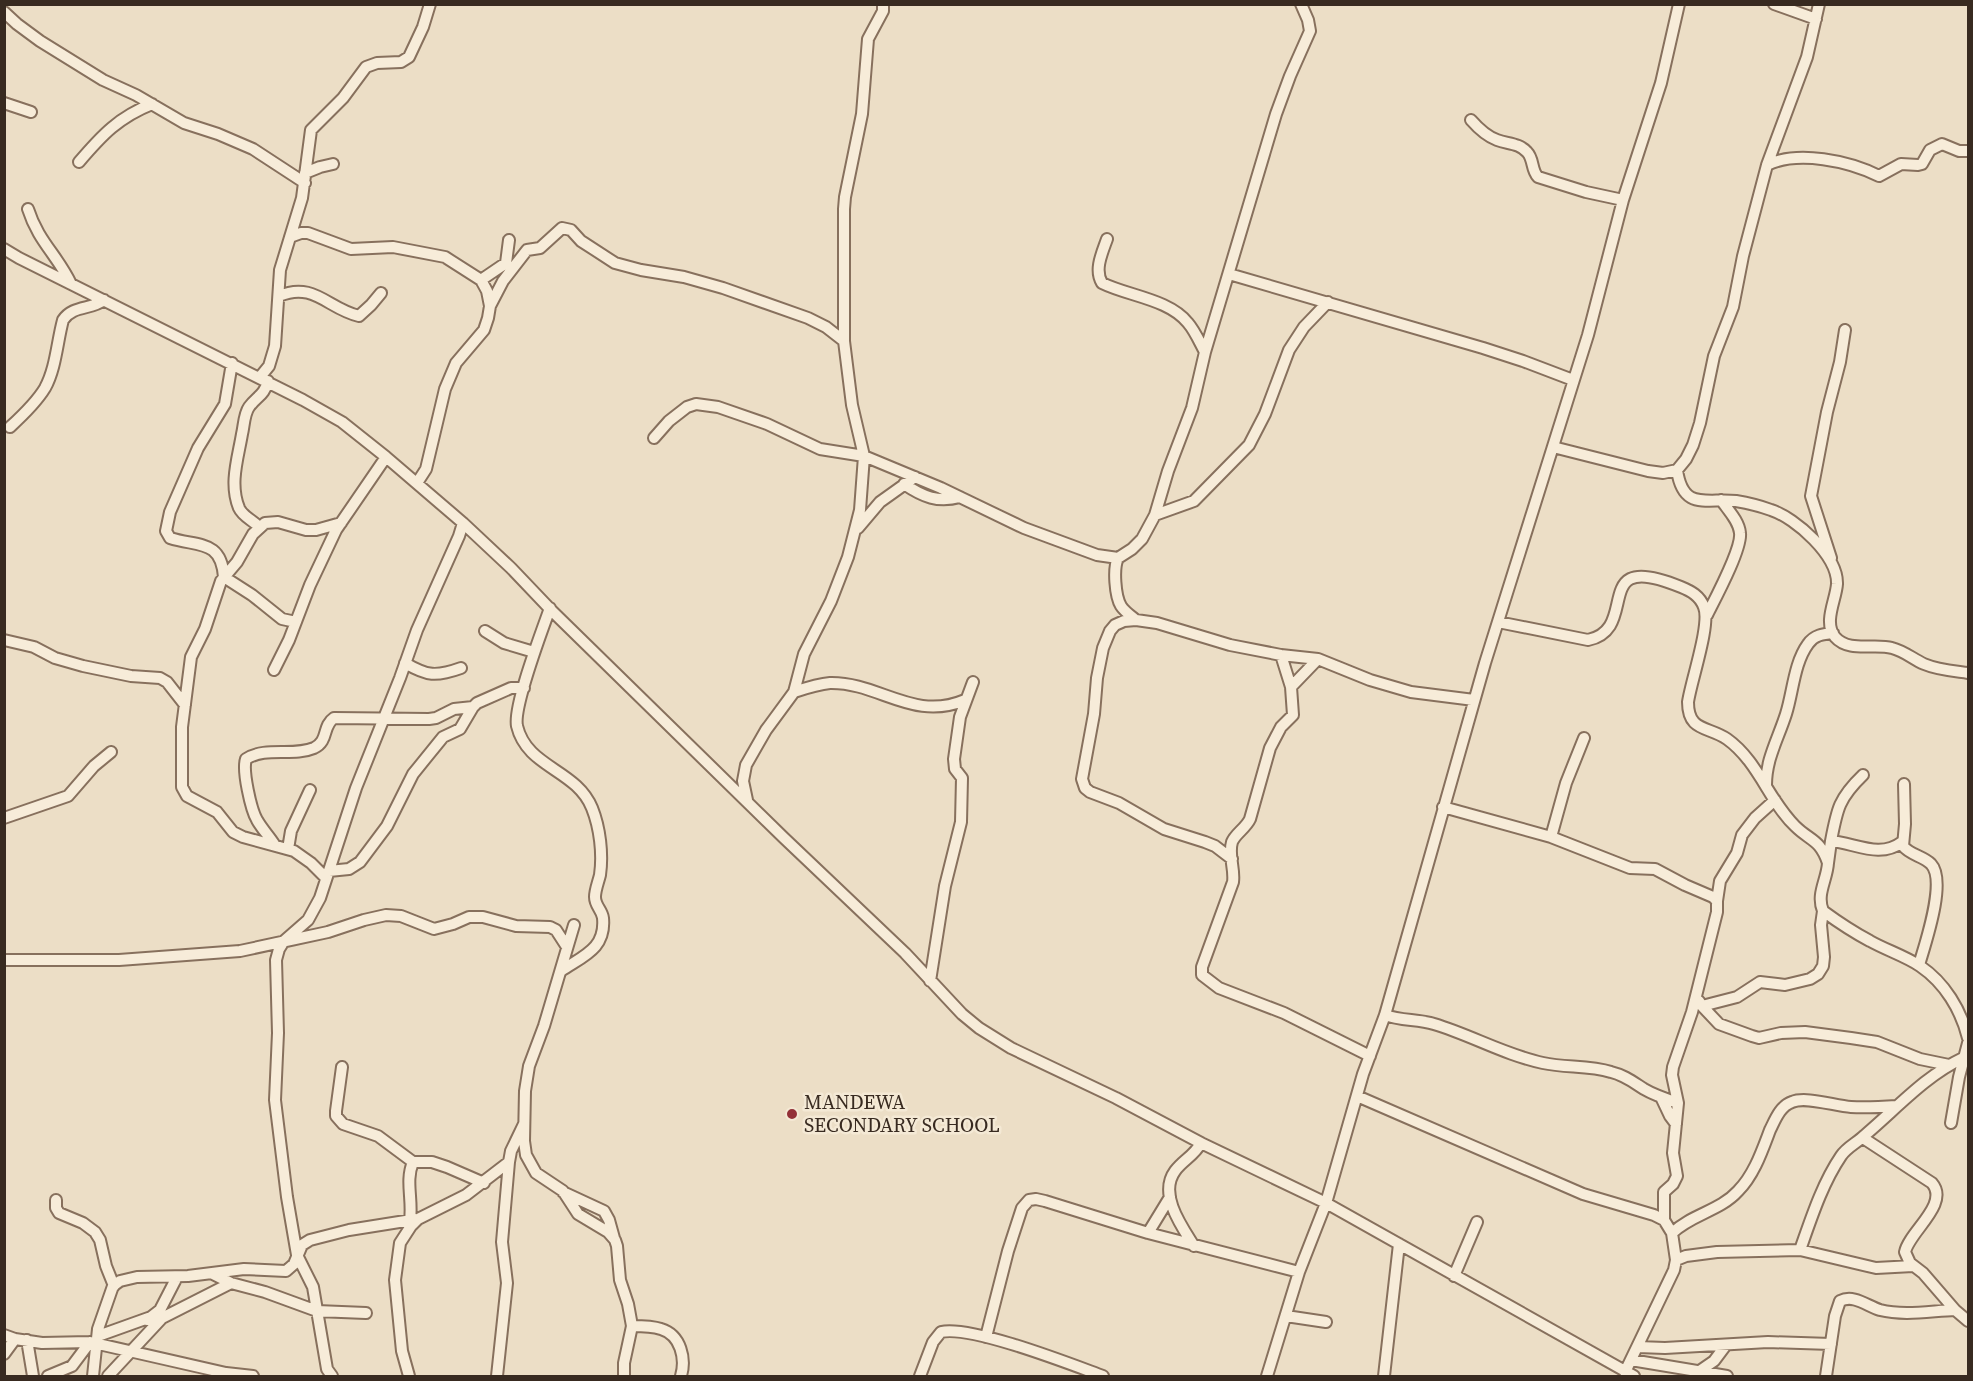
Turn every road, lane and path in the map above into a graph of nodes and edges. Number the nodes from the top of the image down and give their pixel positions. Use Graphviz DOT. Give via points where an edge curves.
graph roads {
  1 [pos="430,4"];
  2 [pos="883,4"];
  3 [pos="1301,4"];
  4 [pos="1679,4"];
  5 [pos="1774,4"];
  6 [pos="1819,4"];
  7 [pos="4,12"];
  8 [pos="1816,19"];
  9 [pos="4,103"];
  10 [pos="152,105"];
  11 [pos="31,112"];
  12 [pos="1471,120"];
  13 [pos="1968,151"];
  14 [pos="80,162"];
  15 [pos="333,164"];
  16 [pos="1767,165"];
  17 [pos="305,178"];
  18 [pos="1623,200"];
  19 [pos="28,209"];
  20 [pos="290,237"];
  21 [pos="1107,239"];
  22 [pos="509,240"];
  23 [pos="4,249"];
  24 [pos="1229,274"];
  25 [pos="481,280"];
  26 [pos="71,284"];
  27 [pos="381,293"];
  28 [pos="279,296"];
  29 [pos="104,300"];
  30 [pos="1328,302"];
  31 [pos="490,306"];
  32 [pos="1845,330"];
  33 [pos="844,341"];
  34 [pos="1205,352"];
  35 [pos="232,363"];
  36 [pos="264,379"];
  37 [pos="1572,380"];
  38 [pos="10,427"];
  39 [pos="654,438"];
  40 [pos="1553,447"];
  41 [pos="386,456"];
  42 [pos="864,456"];
  43 [pos="1677,470"];
  44 [pos="915,477"];
  45 [pos="417,483"];
  46 [pos="904,484"];
  47 [pos="960,497"];
  48 [pos="1721,500"];
  49 [pos="1155,515"];
  50 [pos="341,523"];
  51 [pos="463,523"];
  52 [pos="259,527"];
  53 [pos="856,530"];
  54 [pos="1118,558"];
  55 [pos="1833,564"];
  56 [pos="224,577"];
  57 [pos="550,608"];
  58 [pos="1707,615"];
  59 [pos="1136,620"];
  60 [pos="296,622"];
  61 [pos="1498,622"];
  62 [pos="484,631"];
  63 [pos="1833,633"];
  64 [pos="4,640"];
  65 [pos="534,652"];
  66 [pos="1281,655"];
  67 [pos="1318,659"];
  68 [pos="405,663"];
  69 [pos="461,668"];
  70 [pos="274,670"];
  71 [pos="1968,673"];
  72 [pos="973,682"];
  73 [pos="1291,687"];
  74 [pos="524,688"];
  75 [pos="794,692"];
  76 [pos="965,700"];
  77 [pos="1474,700"];
  78 [pos="185,705"];
  79 [pos="473,707"];
  80 [pos="385,717"];
  81 [pos="1584,738"];
  82 [pos="111,752"];
  83 [pos="1863,775"];
  84 [pos="1904,784"];
  85 [pos="1766,785"];
  86 [pos="310,790"];
  87 [pos="1775,800"];
  88 [pos="748,803"];
  89 [pos="1443,807"];
  90 [pos="4,818"];
  91 [pos="1551,837"];
  92 [pos="1830,841"];
  93 [pos="1902,842"];
  94 [pos="274,844"];
  95 [pos="288,849"];
  96 [pos="1232,859"];
  97 [pos="1828,863"];
  98 [pos="328,875"];
  99 [pos="1717,901"];
  100 [pos="1823,911"];
  101 [pos="574,925"];
  102 [pos="284,941"];
  103 [pos="567,947"];
  104 [pos="4,960"];
  105 [pos="1919,965"];
  106 [pos="561,970"];
  107 [pos="930,981"];
  108 [pos="1699,1001"];
  109 [pos="1385,1015"];
  110 [pos="1965,1019"];
  111 [pos="1968,1038"];
  112 [pos="1968,1043"];
  113 [pos="1370,1056"];
  114 [pos="1949,1065"];
  115 [pos="1964,1066"];
  116 [pos="342,1067"];
  117 [pos="1357,1096"];
  118 [pos="1661,1097"];
  119 [pos="1678,1103"];
  120 [pos="1897,1106"];
  121 [pos="1951,1123"];
  122 [pos="524,1124"];
  123 [pos="1676,1124"];
  124 [pos="1863,1138"];
  125 [pos="1201,1143"];
  126 [pos="413,1162"];
  127 [pos="509,1162"];
  128 [pos="484,1183"];
  129 [pos="563,1191"];
  130 [pos="1170,1197"];
  131 [pos="56,1200"];
  132 [pos="1326,1203"];
  133 [pos="414,1220"];
  134 [pos="1664,1220"];
  135 [pos="1477,1222"];
  136 [pos="1148,1233"];
  137 [pos="1672,1233"];
  138 [pos="615,1240"];
  139 [pos="1399,1244"];
  140 [pos="1194,1246"];
  141 [pos="1800,1250"];
  142 [pos="297,1256"];
  143 [pos="1676,1260"];
  144 [pos="1913,1266"];
  145 [pos="1299,1272"];
  146 [pos="213,1274"];
  147 [pos="1454,1276"];
  148 [pos="177,1277"];
  149 [pos="231,1283"];
  150 [pos="114,1286"];
  151 [pos="1955,1310"];
  152 [pos="316,1311"];
  153 [pos="366,1313"];
  154 [pos="1286,1316"];
  155 [pos="162,1318"];
  156 [pos="142,1321"];
  157 [pos="1968,1321"];
  158 [pos="1326,1322"];
  159 [pos="632,1326"];
  160 [pos="10,1337"];
  161 [pos="986,1338"];
  162 [pos="27,1340"];
  163 [pos="95,1340"];
  164 [pos="1831,1344"];
  165 [pos="1726,1345"];
  166 [pos="1638,1347"];
  167 [pos="129,1351"];
  168 [pos="4,1354"];
  169 [pos="1631,1360"];
  170 [pos="1693,1373"];
  171 [pos="1629,1374"];
  172 [pos="33,1377"];
  173 [pos="48,1377"];
  174 [pos="93,1377"];
  175 [pos="108,1377"];
  176 [pos="253,1377"];
  177 [pos="332,1377"];
  178 [pos="409,1377"];
  179 [pos="497,1377"];
  180 [pos="624,1377"];
  181 [pos="681,1377"];
  182 [pos="920,1377"];
  183 [pos="1103,1377"];
  184 [pos="1267,1377"];
  185 [pos="1384,1377"];
  186 [pos="1727,1377"];
  187 [pos="1826,1377"];
  1 -- 17 [label="street" via="410,57 366,67 343,98 313,125"];
  2 -- 33 [label="street" via="868,39 862,114 845,197"];
  3 -- 24 [label="street" via="1310,31 1276,114"];
  4 -- 18 [label="street" via="1661,83"];
  5 -- 8 [label="street"];
  6 -- 8 [label="street"];
  7 -- 10 [label="street" via="40,41"];
  8 -- 16 [label="street" via="1807,57"];
  9 -- 11 [label="street"];
  10 -- 14 [label="street" via="111,126"];
  10 -- 17 [label="street" via="184,123 253,149"];
  12 -- 18 [label="street" via="1489,136 1520,146 1532,159 1538,177"];
  13 -- 16 [label="street" via="1942,144 1930,150 1922,164 1901,164 1879,176 1815,159 1790,158"];
  15 -- 17 [label="street" via="320,166"];
  16 -- 43 [label="street" via="1733,307 1710,372 1700,423 1686,459"];
  17 -- 20 [label="street"];
  18 -- 37 [label="street" via="1588,335"];
  19 -- 26 [label="street" via="35,230"];
  20 -- 25 [label="street" via="308,233 351,249 393,247 441,255"];
  20 -- 28 [label="street" via="280,270"];
  21 -- 34 [label="street" via="1098,268 1102,283 1181,315"];
  22 -- 25 [label="street" via="506,263"];
  23 -- 26 [label="street"];
  24 -- 30 [label="street"];
  24 -- 34 [label="street"];
  25 -- 31 [label="street"];
  26 -- 29 [label="street"];
  27 -- 28 [label="street" via="359,316 306,292 292,291"];
  28 -- 36 [label="street" via="275,346"];
  29 -- 35 [label="street"];
  29 -- 38 [label="street" via="97,306 70,312 63,320 45,388"];
  30 -- 37 [label="street"];
  30 -- 49 [label="street" via="1295,338 1249,445 1194,501"];
  31 -- 33 [label="street" via="503,280 525,252 540,248 564,228 615,263 723,288 808,318"];
  31 -- 45 [label="street" via="484,330 450,376 426,469"];
  32 -- 55 [label="street" via="1811,496"];
  33 -- 42 [label="street" via="856,429"];
  34 -- 49 [label="street" via="1192,408"];
  35 -- 36 [label="street"];
  35 -- 56 [label="street" via="225,404 198,448 166,525 170,538 204,545 217,554 222,560"];
  36 -- 41 [label="street" via="332,416"];
  36 -- 52 [label="street" via="265,391 246,414 235,471 240,511"];
  37 -- 40 [label="street"];
  39 -- 42 [label="street" via="687,407 707,404 767,424 820,449"];
  40 -- 43 [label="street" via="1648,471"];
  40 -- 61 [label="street"];
  41 -- 45 [label="street"];
  41 -- 50 [label="street"];
  42 -- 44 [label="street"];
  42 -- 53 [label="street"];
  43 -- 48 [label="street" via="1682,488 1692,498 1704,502"];
  44 -- 46 [label="street"];
  44 -- 47 [label="street"];
  45 -- 51 [label="street"];
  46 -- 47 [label="street" via="934,499"];
  46 -- 53 [label="street" via="874,507"];
  47 -- 54 [label="street" via="1024,528 1096,555"];
  48 -- 55 [label="street" via="1782,513 1806,532"];
  48 -- 58 [label="street" via="1737,523 1740,535"];
  49 -- 54 [label="street" via="1142,539"];
  50 -- 52 [label="street" via="316,530 278,522"];
  50 -- 60 [label="street"];
  51 -- 57 [label="street"];
  51 -- 68 [label="street"];
  52 -- 56 [label="street"];
  53 -- 75 [label="street" via="841,578 804,654"];
  54 -- 59 [label="street" via="1114,565 1121,606"];
  55 -- 63 [label="street" via="1837,582 1831,615"];
  56 -- 60 [label="street" via="282,619"];
  56 -- 78 [label="street" via="206,629 191,657"];
  57 -- 65 [label="street"];
  57 -- 88 [label="street"];
  58 -- 61 [label="street" via="1695,593 1648,576 1630,578 1623,584 1614,620 1597,638 1572,638"];
  58 -- 85 [label="street" via="1691,681 1688,712 1700,727 1735,746"];
  59 -- 66 [label="street"];
  59 -- 96 [label="street" via="1115,625 1107,636 1096,678 1083,784 1090,792 1126,806 1164,829 1205,842"];
  60 -- 70 [label="street"];
  61 -- 77 [label="street"];
  62 -- 65 [label="street" via="504,643"];
  63 -- 71 [label="street" via="1847,644 1891,647 1925,665"];
  63 -- 85 [label="street" via="1819,635 1803,651 1770,753"];
  64 -- 78 [label="street" via="83,666 159,678"];
  65 -- 74 [label="street"];
  66 -- 67 [label="street"];
  66 -- 73 [label="street"];
  67 -- 73 [label="street"];
  67 -- 77 [label="street" via="1411,692"];
  68 -- 69 [label="street" via="434,675"];
  68 -- 80 [label="street"];
  72 -- 76 [label="street"];
  73 -- 96 [label="street" via="1293,714 1270,748 1250,819 1232,843"];
  74 -- 79 [label="street" via="511,688"];
  74 -- 106 [label="street" via="517,715 518,730 530,750 585,794 599,838 601,862 595,898 603,920 601,938 596,948"];
  75 -- 76 [label="street" via="830,683 930,708"];
  75 -- 88 [label="street" via="746,765 742,781"];
  76 -- 107 [label="street" via="954,759 962,778 961,822 945,886"];
  77 -- 89 [label="street"];
  78 -- 94 [label="street" via="184,792 217,812 233,832"];
  79 -- 80 [label="street" via="454,709 429,719"];
  79 -- 98 [label="street" via="460,729 443,737 412,774 387,826 360,862"];
  80 -- 94 [label="street" via="333,718 325,739 316,747 259,753 246,759 257,820"];
  80 -- 98 [label="street" via="356,788"];
  81 -- 91 [label="street"];
  82 -- 90 [label="street" via="68,796"];
  83 -- 92 [label="street" via="1840,802"];
  84 -- 93 [label="street"];
  85 -- 87 [label="street"];
  86 -- 95 [label="street" via="291,831"];
  87 -- 97 [label="street" via="1794,825 1817,842"];
  87 -- 99 [label="street" via="1742,835 1720,881"];
  88 -- 107 [label="street"];
  89 -- 91 [label="street"];
  89 -- 109 [label="street"];
  91 -- 99 [label="street" via="1630,868 1655,869"];
  92 -- 93 [label="street" via="1877,851"];
  92 -- 97 [label="street"];
  93 -- 105 [label="street" via="1906,850 1930,862 1937,879"];
  94 -- 95 [label="street"];
  95 -- 98 [label="street"];
  96 -- 113 [label="street" via="1233,882 1202,975 1219,988 1284,1013"];
  97 -- 100 [label="street" via="1821,891"];
  98 -- 102 [label="street" via="308,920"];
  99 -- 108 [label="street"];
  100 -- 105 [label="street" via="1859,935"];
  100 -- 108 [label="street" via="1824,957 1818,974 1785,985 1760,982 1737,997"];
  101 -- 103 [label="street"];
  102 -- 103 [label="street" via="395,915 434,929 475,917 516,926 544,926 556,930"];
  102 -- 104 [label="street" via="240,951 119,960"];
  102 -- 142 [label="street" via="276,960 275,1100"];
  103 -- 106 [label="street"];
  105 -- 110 [label="street" via="1944,988"];
  106 -- 122 [label="street" via="529,1066"];
  107 -- 125 [label="street" via="962,1014 993,1038"];
  108 -- 114 [label="street" via="1724,1027 1759,1038 1805,1032 1851,1038 1877,1042 1920,1059"];
  108 -- 119 [label="street" via="1673,1067"];
  109 -- 113 [label="street"];
  109 -- 118 [label="street" via="1437,1024 1536,1062 1613,1072"];
  110 -- 111 [label="street"];
  112 -- 115 [label="street"];
  113 -- 117 [label="street"];
  114 -- 115 [label="street"];
  114 -- 120 [label="street"];
  115 -- 121 [label="street"];
  116 -- 126 [label="street" via="338,1120 378,1136"];
  117 -- 132 [label="street"];
  117 -- 134 [label="street" via="1583,1194"];
  118 -- 119 [label="street"];
  118 -- 123 [label="street"];
  119 -- 123 [label="street"];
  120 -- 124 [label="street"];
  120 -- 137 [label="street" via="1791,1102 1777,1116 1755,1165 1737,1193"];
  122 -- 127 [label="street"];
  122 -- 129 [label="street" via="529,1162 536,1173"];
  123 -- 134 [label="street" via="1673,1153 1677,1176 1664,1192"];
  124 -- 141 [label="street" via="1841,1156"];
  124 -- 144 [label="street" via="1932,1183 1938,1193 1905,1249"];
  125 -- 130 [label="street" via="1196,1153 1176,1169"];
  125 -- 132 [label="street"];
  126 -- 128 [label="street" via="432,1162"];
  126 -- 133 [label="street" via="408,1183"];
  127 -- 128 [label="street"];
  127 -- 179 [label="street" via="502,1242 507,1283"];
  128 -- 133 [label="street"];
  129 -- 138 [label="street" via="578,1214"];
  129 -- 138 [label="street" via="604,1211"];
  130 -- 136 [label="street"];
  130 -- 140 [label="street"];
  131 -- 150 [label="street" via="59,1213 83,1223 99,1236"];
  132 -- 139 [label="street"];
  132 -- 145 [label="street"];
  133 -- 142 [label="street" via="310,1240 302,1245"];
  133 -- 178 [label="street" via="400,1243 395,1280 402,1351"];
  134 -- 137 [label="street"];
  135 -- 147 [label="street"];
  136 -- 140 [label="street"];
  136 -- 161 [label="street" via="1045,1201 1029,1200 1022,1208 1008,1251"];
  137 -- 143 [label="street"];
  138 -- 159 [label="street"];
  139 -- 147 [label="street"];
  139 -- 185 [label="street"];
  140 -- 145 [label="street"];
  141 -- 143 [label="street" via="1717,1252"];
  141 -- 144 [label="street" via="1876,1268"];
  142 -- 146 [label="street" via="286,1271 244,1269"];
  142 -- 152 [label="street" via="313,1287"];
  143 -- 166 [label="street"];
  144 -- 151 [label="street"];
  145 -- 154 [label="street"];
  146 -- 148 [label="street"];
  146 -- 149 [label="street"];
  147 -- 171 [label="street"];
  148 -- 150 [label="street" via="137,1277"];
  148 -- 156 [label="street" via="160,1310"];
  149 -- 152 [label="street"];
  149 -- 155 [label="street"];
  150 -- 163 [label="street"];
  151 -- 157 [label="street"];
  151 -- 164 [label="street" via="1899,1313 1845,1299 1838,1304"];
  152 -- 153 [label="street"];
  152 -- 177 [label="street"];
  154 -- 158 [label="street"];
  154 -- 184 [label="street"];
  155 -- 156 [label="street"];
  155 -- 167 [label="street"];
  156 -- 163 [label="street"];
  159 -- 180 [label="street"];
  159 -- 181 [label="street" via="660,1328 673,1337 683,1356"];
  160 -- 162 [label="street"];
  160 -- 168 [label="street"];
  161 -- 182 [label="street" via="951,1330 941,1332 933,1342"];
  161 -- 183 [label="street"];
  162 -- 163 [label="street"];
  162 -- 172 [label="street"];
  163 -- 167 [label="street"];
  163 -- 173 [label="street" via="72,1366"];
  163 -- 174 [label="street"];
  164 -- 165 [label="street"];
  164 -- 187 [label="street"];
  165 -- 166 [label="street"];
  165 -- 170 [label="street" via="1714,1360"];
  166 -- 169 [label="street"];
  167 -- 175 [label="street"];
  167 -- 176 [label="street"];
  169 -- 170 [label="street"];
  169 -- 171 [label="street"];
  170 -- 186 [label="street"];
}
